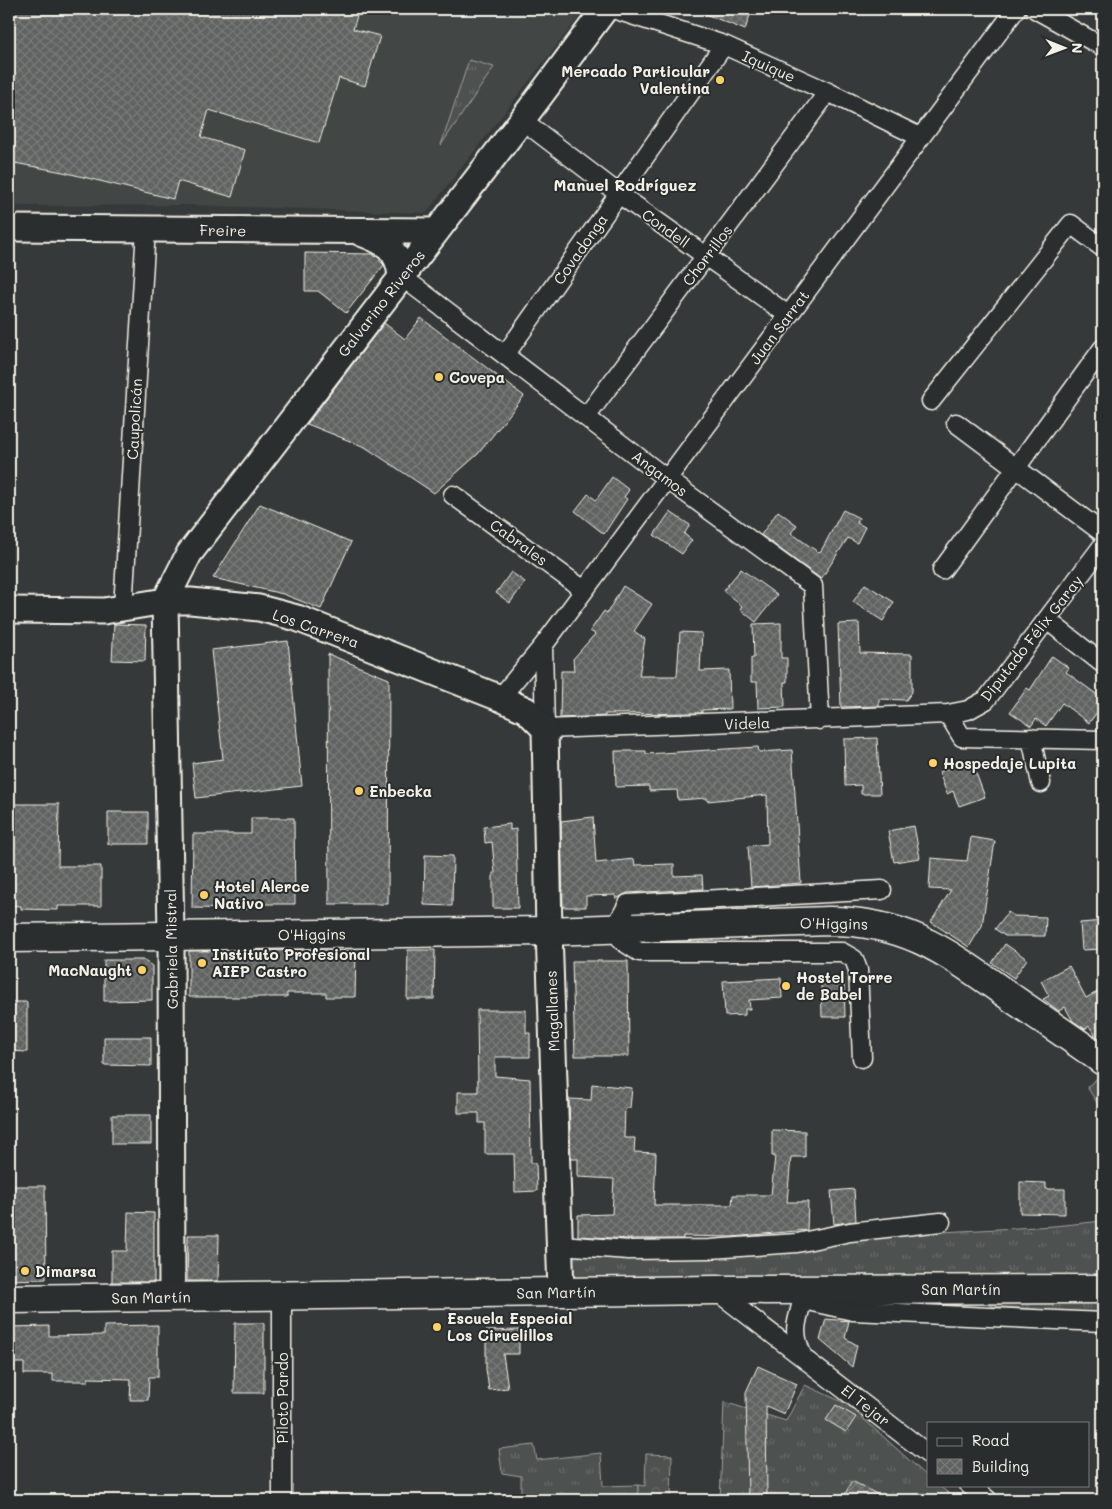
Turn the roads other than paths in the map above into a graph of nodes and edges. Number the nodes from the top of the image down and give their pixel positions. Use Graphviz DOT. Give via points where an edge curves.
graph roads {
  1 [pos="605,9"];
  2 [pos="612,9"];
  3 [pos="1016,9"];
  4 [pos="1035,9"];
  5 [pos="724,45"];
  6 [pos="1103,47"];
  7 [pos="828,92"];
  8 [pos="522,120"];
  9 [pos="920,137"];
  10 [pos="619,194"];
  11 [pos="9,228"];
  12 [pos="146,229"];
  13 [pos="358,231"];
  14 [pos="437,231"];
  15 [pos="1103,248"];
  16 [pos="706,256"];
  17 [pos="401,276"];
  18 [pos="788,315"];
  19 [pos="1103,348"];
  20 [pos="505,355"];
  21 [pos="931,402"];
  22 [pos="586,418"];
  23 [pos="956,423"];
  24 [pos="1016,469"];
  25 [pos="667,479"];
  26 [pos="453,495"];
  27 [pos="1103,533"];
  28 [pos="1103,545"];
  29 [pos="942,570"];
  30 [pos="584,590"];
  31 [pos="165,601"];
  32 [pos="123,608"];
  33 [pos="9,610"];
  34 [pos="1048,620"];
  35 [pos="543,646"];
  36 [pos="1103,664"];
  37 [pos="500,698"];
  38 [pos="948,714"];
  39 [pos="820,720"];
  40 [pos="545,729"];
  41 [pos="1031,738"];
  42 [pos="1103,740"];
  43 [pos="1041,783"];
  44 [pos="882,890"];
  45 [pos="615,928"];
  46 [pos="549,931"];
  47 [pos="172,935"];
  48 [pos="9,938"];
  49 [pos="862,1058"];
  50 [pos="1103,1061"];
  51 [pos="942,1222"];
  52 [pos="560,1245"];
  53 [pos="1103,1289"];
  54 [pos="715,1290"];
  55 [pos="561,1292"];
  56 [pos="803,1294"];
  57 [pos="282,1295"];
  58 [pos="172,1297"];
  59 [pos="9,1299"];
  60 [pos="1103,1322"];
  61 [pos="804,1357"];
  62 [pos="927,1453"];
  63 [pos="970,1486"];
  64 [pos="282,1500"];
  65 [pos="988,1500"];
  1 -- 8 [label="main road, Galvarino Riveros"];
  2 -- 5 [label="street, Iquique"];
  3 -- 9 [label="street, Juan Sarrat"];
  4 -- 6 [label="street"];
  5 -- 7 [label="street, Iquique"];
  5 -- 10 [label="street, Covadonga"];
  7 -- 9 [label="street, Iquique"];
  7 -- 16 [label="street, Chorrillos"];
  8 -- 10 [label="street, Condell"];
  8 -- 14 [label="main road, Galvarino Riveros"];
  9 -- 18 [label="street, Juan Sarrat"];
  10 -- 16 [label="street, Condell"];
  10 -- 20 [label="street, Covadonga"];
  11 -- 12 [label="main road, Freire"];
  12 -- 13 [label="main road, Freire"];
  12 -- 32 [label="street, Caupolicán"];
  13 -- 14 [label="main road, Freire"];
  13 -- 17 [label="main road" via="378,240 396,254"];
  14 -- 17 [label="main road, Galvarino Riveros"];
  15 -- 21 [label="street" via="1071,224"];
  16 -- 18 [label="street, Condell"];
  16 -- 22 [label="street, Chorrillos"];
  17 -- 20 [label="street, Angamos"];
  17 -- 31 [label="main road, Galvarino Riveros" via="189,554"];
  18 -- 25 [label="street, Juan Sarrat"];
  19 -- 24 [label="street"];
  20 -- 22 [label="street, Angamos"];
  22 -- 25 [label="street, Angamos"];
  23 -- 24 [label="street"];
  24 -- 27 [label="street"];
  24 -- 29 [label="street"];
  25 -- 30 [label="street, Juan Sarrat"];
  25 -- 39 [label="street, Angamos" via="814,586"];
  26 -- 30 [label="street, Cabrales"];
  28 -- 34 [label="street, Diputado Félix Garay"];
  30 -- 35 [label="street, Juan Sarrat"];
  31 -- 32 [label="main road, Los Carrera"];
  31 -- 37 [label="main road, Los Carrera" via="259,608 297,618"];
  31 -- 47 [label="main road, Gabriela Mistral"];
  32 -- 33 [label="main road, Los Carrera"];
  34 -- 36 [label="street"];
  34 -- 38 [label="street, Diputado Félix Garay" via="986,700 968,710"];
  35 -- 37 [label="street, Juan Sarrat"];
  35 -- 40 [label="street"];
  37 -- 40 [label="main road, Los Carrera" via="526,710"];
  38 -- 39 [label="street, Videla"];
  38 -- 41 [label="street" via="962,737"];
  39 -- 40 [label="street, Videla"];
  40 -- 46 [label="main road, Magallanes"];
  41 -- 42 [label="street"];
  41 -- 43 [label="street"];
  44 -- 45 [label="street, O'Higgins" via="628,904"];
  45 -- 46 [label="highway, O'Higgins"];
  45 -- 49 [label="street, O'Higgins" via="622,941 638,952 842,952 854,959 858,970"];
  45 -- 50 [label="highway, O'Higgins" via="845,921 900,930 943,950"];
  46 -- 47 [label="highway, O'Higgins"];
  46 -- 52 [label="main road, Magallanes"];
  47 -- 48 [label="highway, O'Higgins"];
  47 -- 58 [label="main road, Gabriela Mistral"];
  51 -- 52 [label="street" via="850,1232 797,1243 710,1249 629,1250"];
  52 -- 55 [label="main road, Magallanes"];
  53 -- 56 [label="highway, San Martín"];
  54 -- 55 [label="highway, San Martín"];
  54 -- 56 [label="highway, San Martín"];
  54 -- 61 [label="street, El Tejar"];
  55 -- 57 [label="highway, San Martín"];
  56 -- 60 [label="street, San Martín" via="853,1311"];
  56 -- 61 [label="street" via="796,1324"];
  57 -- 58 [label="highway, San Martín"];
  57 -- 64 [label="street, Piloto Pardo"];
  58 -- 59 [label="highway, San Martín"];
  61 -- 62 [label="street, El Tejar"];
  63 -- 65 [label="street"];
}
